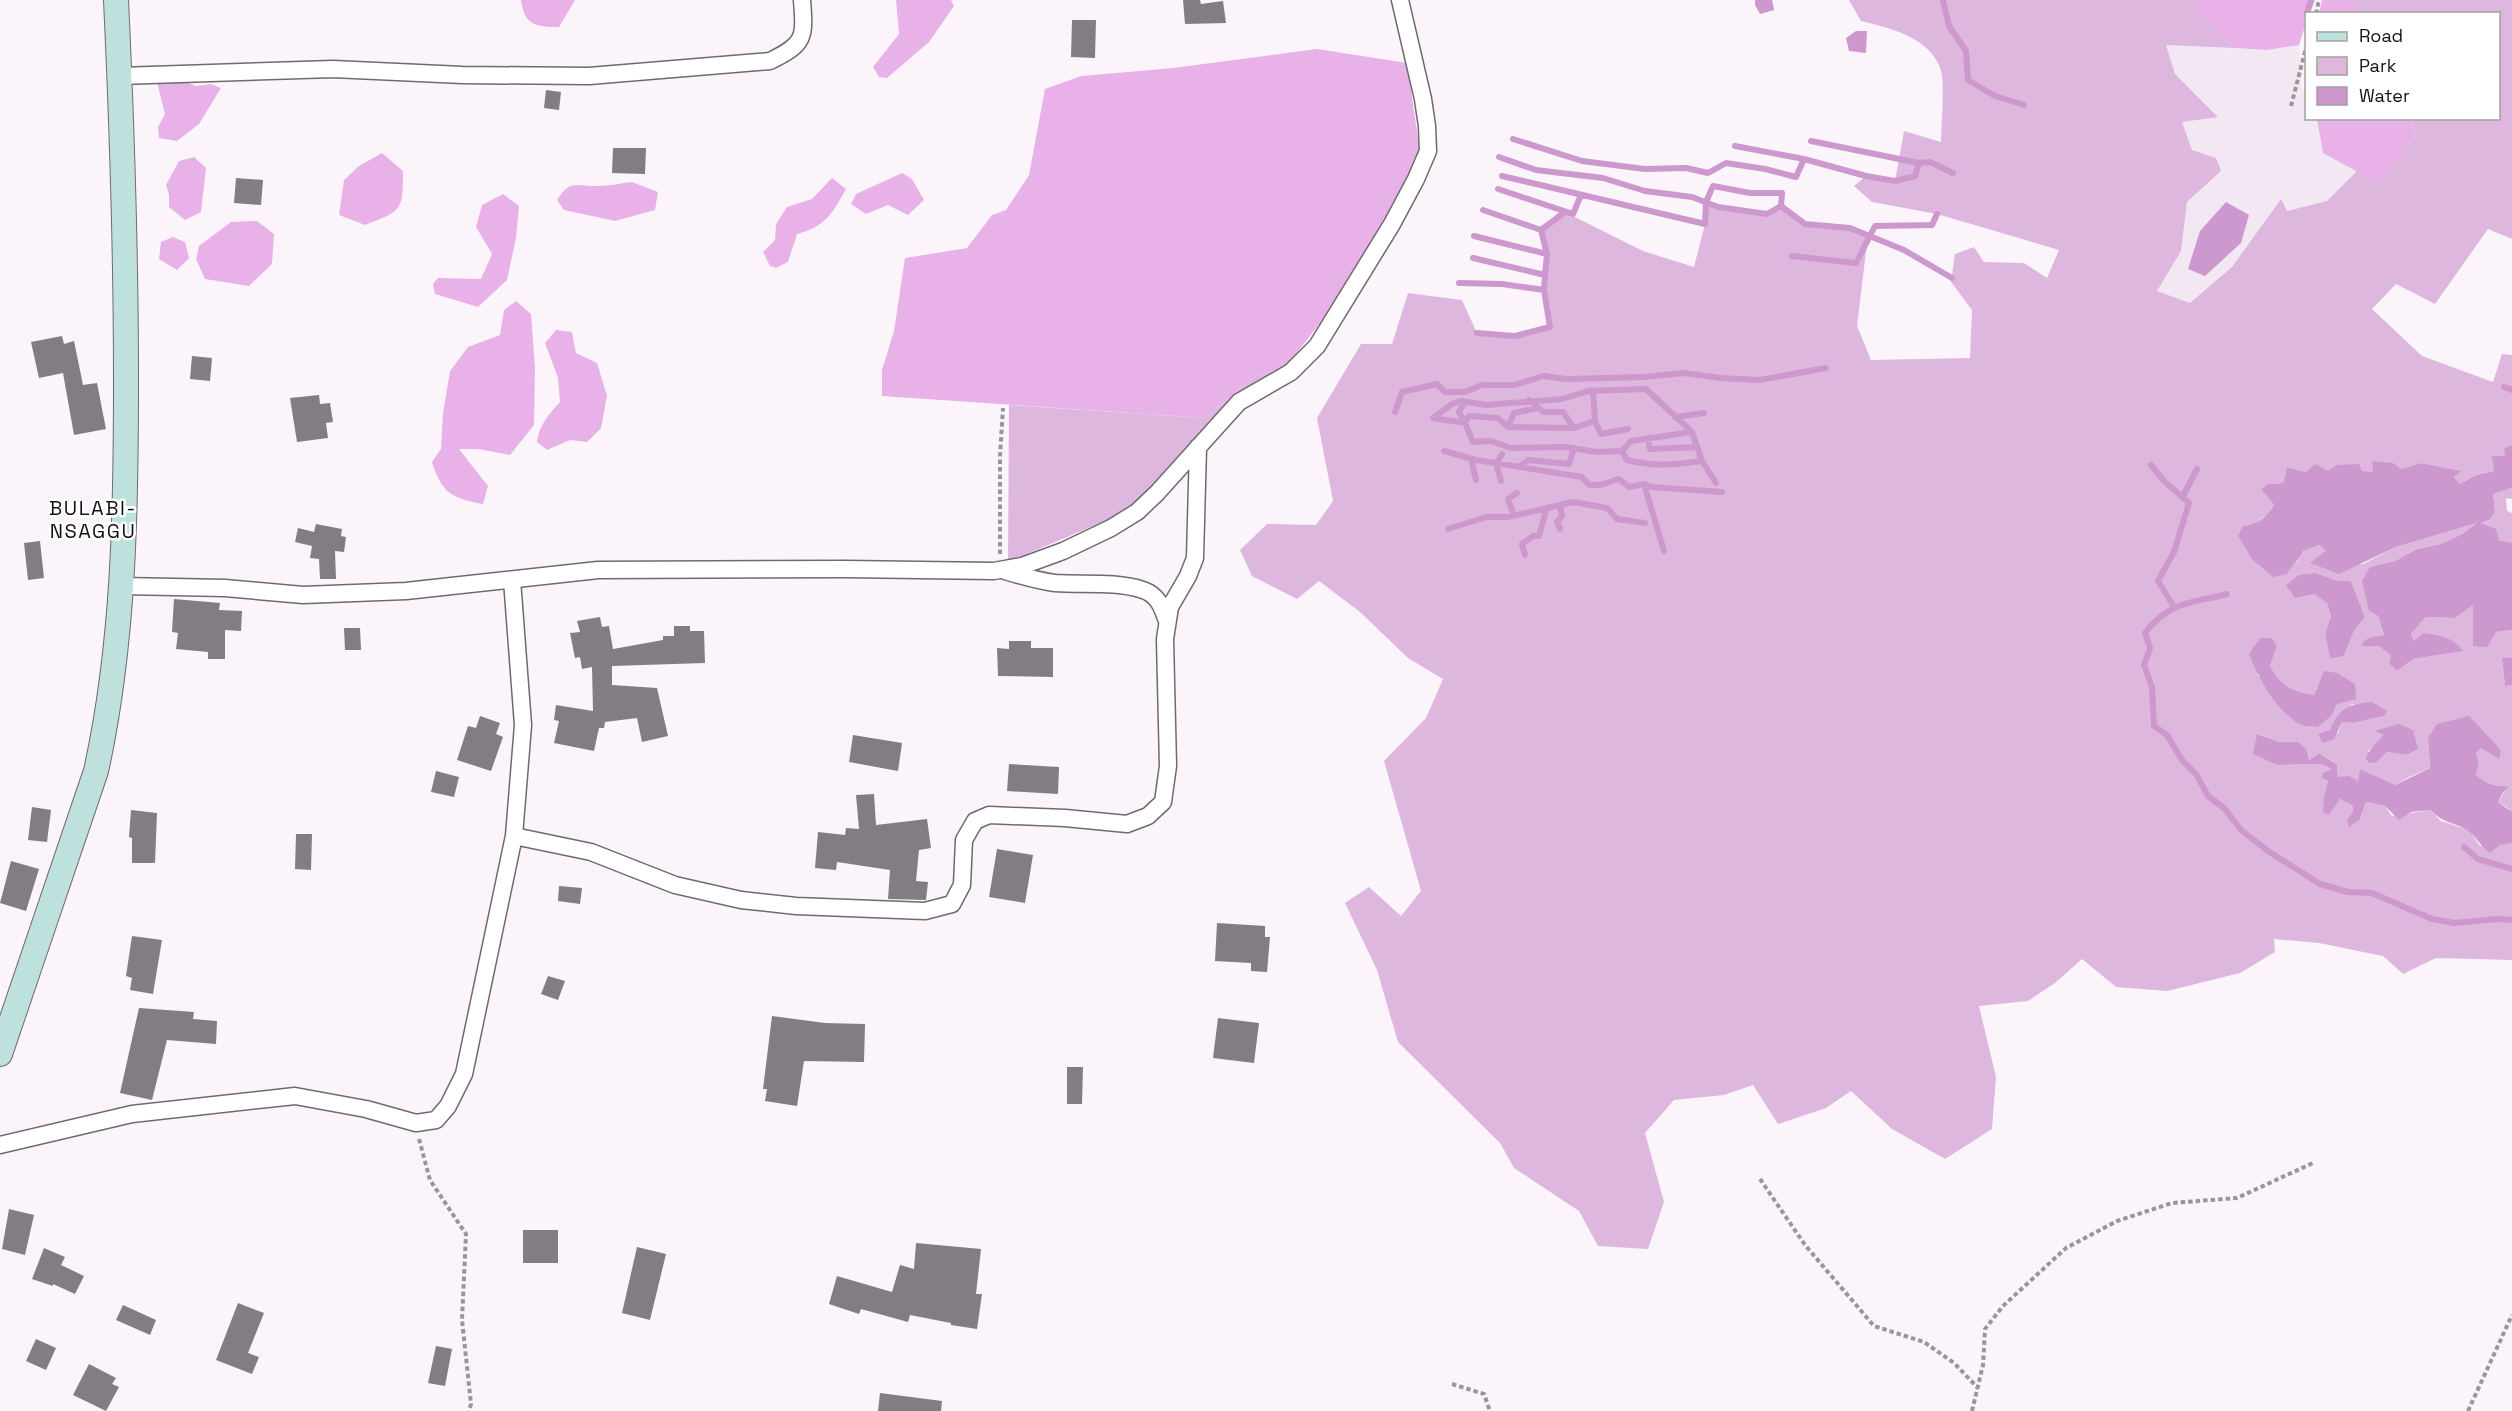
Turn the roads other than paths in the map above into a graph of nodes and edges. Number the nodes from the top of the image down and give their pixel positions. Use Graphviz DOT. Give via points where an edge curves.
graph roads {
  1 [pos="116,0"];
  2 [pos="802,0"];
  3 [pos="1400,0"];
  4 [pos="120,76"];
  5 [pos="1197,447"];
  6 [pos="1001,570"];
  7 [pos="512,580"];
  8 [pos="122,586"];
  9 [pos="1168,622"];
  10 [pos="514,836"];
  11 [pos="0,1054"];
  12 [pos="0,1145"];
  1 -- 4 [label="street"];
  2 -- 4 [label="street" via="804,33 795,49 770,61 589,75 333,69"];
  3 -- 5 [label="street" via="1427,126 1428,151 1416,179 1317,346 1291,372 1239,402"];
  4 -- 8 [label="street" via="126,365"];
  5 -- 6 [label="street" via="1137,512 1063,551"];
  5 -- 9 [label="street" via="1195,558 1170,607"];
  6 -- 7 [label="street" via="598,570"];
  6 -- 9 [label="street" via="1034,580 1144,590 1160,601"];
  7 -- 8 [label="street" via="406,591 303,595 225,588"];
  7 -- 10 [label="street" via="523,725"];
  8 -- 11 [label="street" via="106,726 96,771"];
  9 -- 10 [label="street" via="1168,766 1163,802 1148,816 1127,824 989,814 975,821 964,840 962,885 952,904 925,911 741,900 675,885 591,852"];
  10 -- 12 [label="street" via="464,1074 448,1107 436,1120 416,1123 366,1108 295,1096 132,1114"];
}
